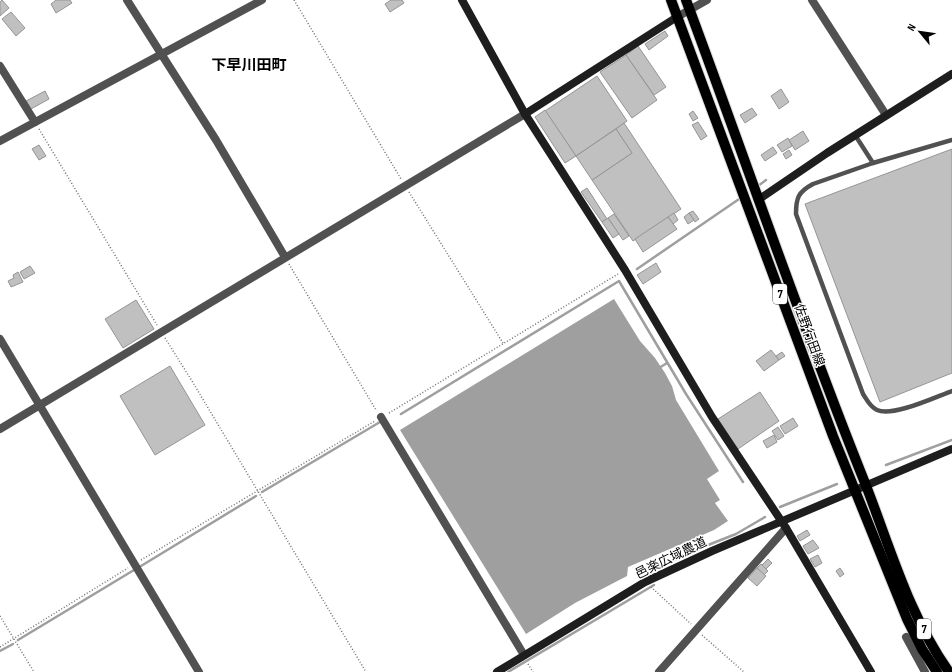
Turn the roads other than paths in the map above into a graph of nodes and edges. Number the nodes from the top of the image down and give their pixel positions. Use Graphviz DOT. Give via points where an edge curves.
graph roads {
  1 [pos="127,0"];
  2 [pos="262,0"];
  3 [pos="462,0"];
  4 [pos="671,0"];
  5 [pos="686,0"];
  6 [pos="707,0"];
  7 [pos="812,0"];
  8 [pos="690,10"];
  9 [pos="677,17"];
  10 [pos="162,54"];
  11 [pos="0,66"];
  12 [pos="952,74"];
  13 [pos="525,114"];
  14 [pos="886,115"];
  15 [pos="35,122"];
  16 [pos="855,135"];
  17 [pos="952,140"];
  18 [pos="0,141"];
  19 [pos="873,163"];
  20 [pos="758,200"];
  21 [pos="284,257"];
  22 [pos="0,339"];
  23 [pos="952,391"];
  24 [pos="40,405"];
  25 [pos="381,417"];
  26 [pos="0,429"];
  27 [pos="952,448"];
  28 [pos="866,485"];
  29 [pos="855,489"];
  30 [pos="781,521"];
  31 [pos="786,528"];
  32 [pos="906,637"];
  33 [pos="526,659"];
  34 [pos="199,672"];
  35 [pos="497,672"];
  36 [pos="659,672"];
  37 [pos="871,672"];
  38 [pos="924,672"];
  39 [pos="937,672"];
  40 [pos="949,672"];
  1 -- 10 [label="street"];
  2 -- 10 [label="street"];
  3 -- 13 [label="street"];
  4 -- 9 [label="main road, 佐野行田線 / 7"];
  5 -- 8 [label="main road, 佐野行田線 / 7"];
  6 -- 8 [label="street"];
  7 -- 14 [label="street"];
  8 -- 9 [label="street"];
  8 -- 20 [label="main road, 佐野行田線 / 7"];
  9 -- 13 [label="street"];
  9 -- 29 [label="main road, 佐野行田線 / 7" via="814,388"];
  10 -- 15 [label="street"];
  10 -- 21 [label="street"];
  11 -- 15 [label="street"];
  12 -- 14 [label="street"];
  13 -- 21 [label="street"];
  13 -- 30 [label="street" via="625,270 712,417"];
  14 -- 16 [label="street"];
  15 -- 18 [label="street"];
  16 -- 19 [label="lane"];
  16 -- 20 [label="street"];
  17 -- 19 [label="lane"];
  19 -- 23 [label="lane" via="806,188 796,201 796,214 863,394 870,406 884,412 906,408"];
  20 -- 28 [label="main road, 佐野行田線 / 7"];
  21 -- 24 [label="street"];
  22 -- 24 [label="street"];
  24 -- 26 [label="street"];
  24 -- 34 [label="street"];
  25 -- 33 [label="street"];
  27 -- 28 [label="street, 邑楽広域農道"];
  28 -- 29 [label="street, 邑楽広域農道"];
  28 -- 40 [label="main road, 佐野行田線 / 7" via="916,614"];
  29 -- 30 [label="street, 邑楽広域農道"];
  29 -- 39 [label="main road, 佐野行田線 / 7" via="893,586 922,649"];
  30 -- 31 [label="street"];
  30 -- 33 [label="street, 邑楽広域農道" via="645,582"];
  31 -- 36 [label="street"];
  31 -- 37 [label="street"];
  32 -- 38 [label="street"];
  33 -- 35 [label="street, 邑楽広域農道"];
}
